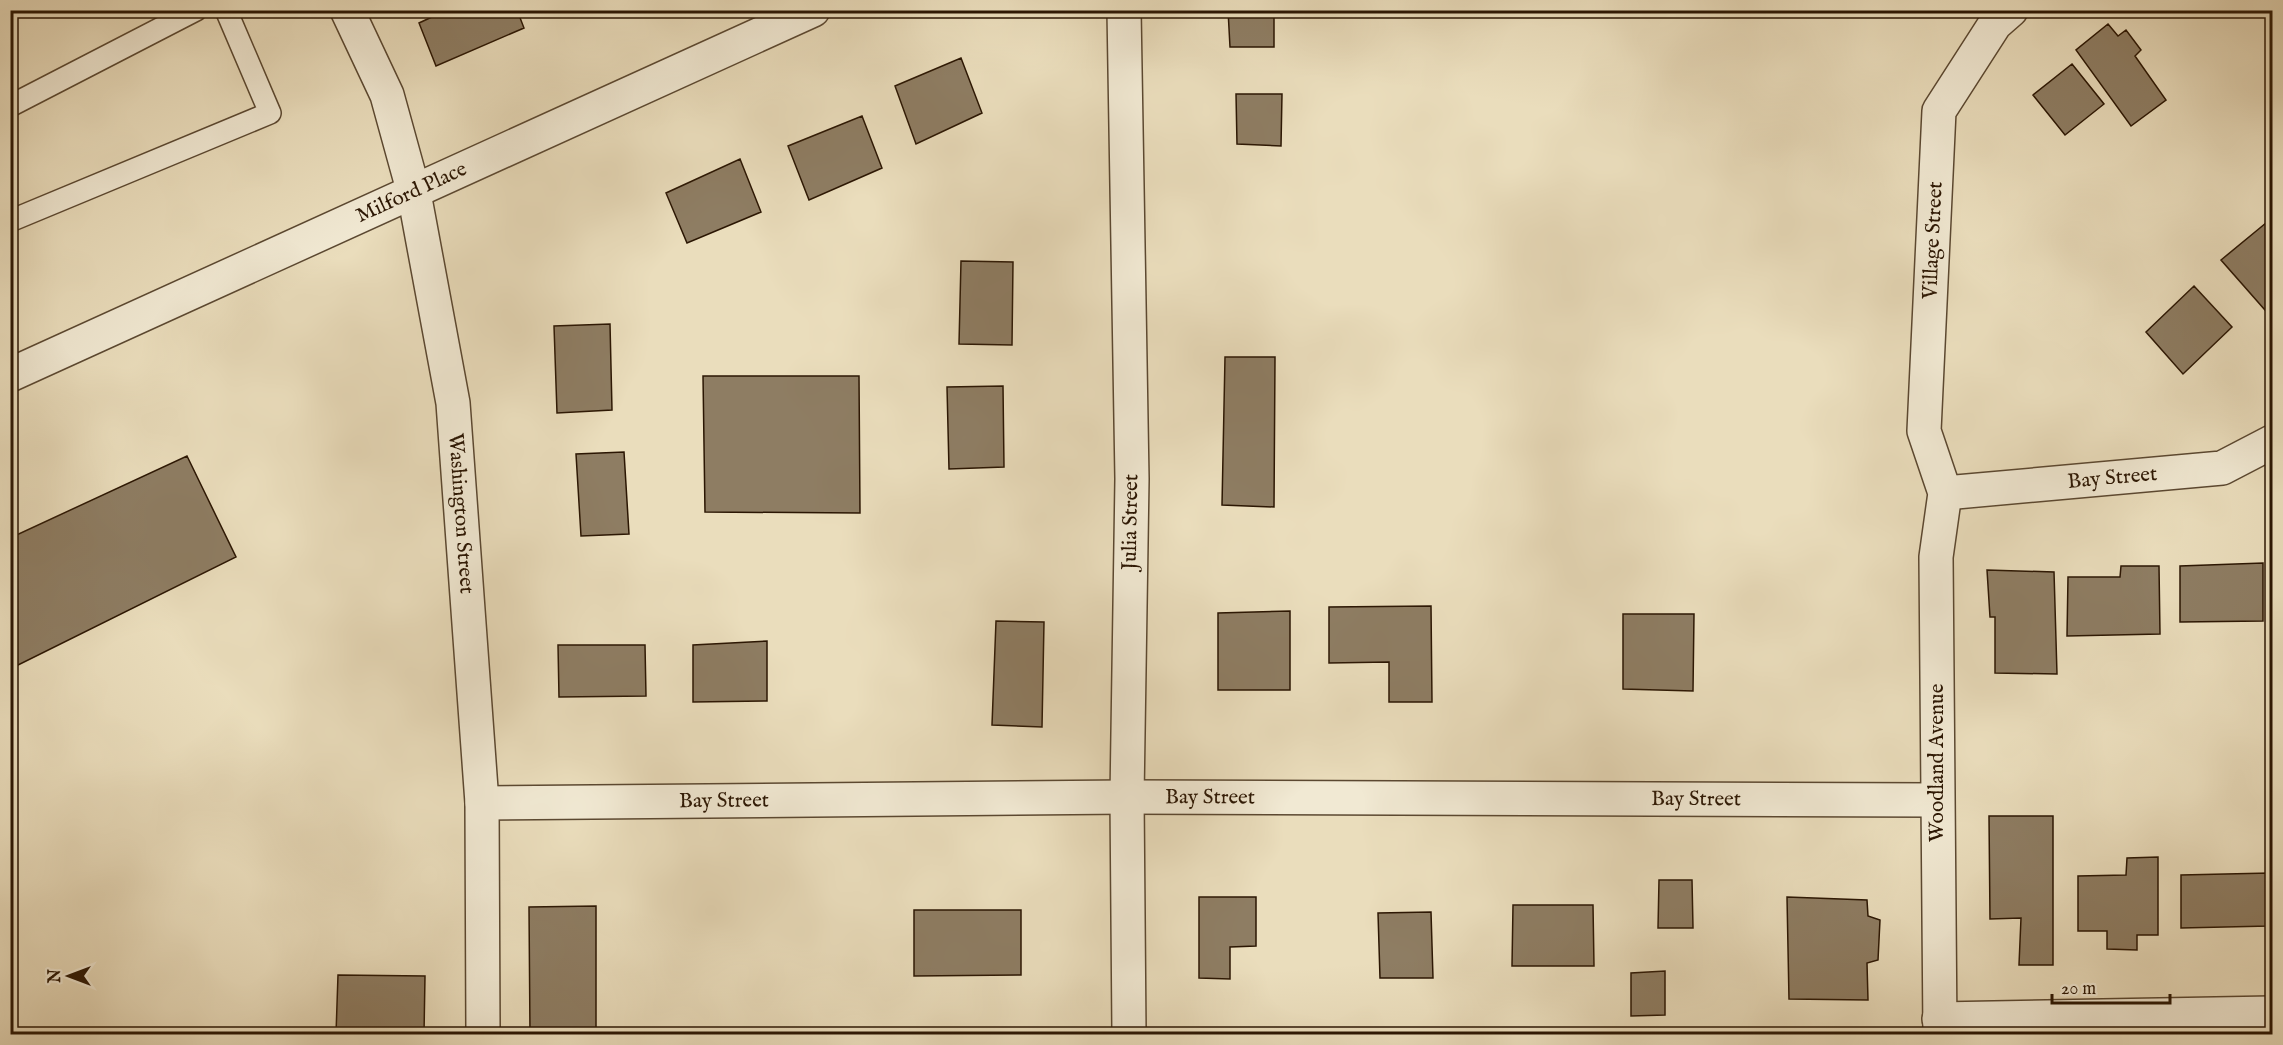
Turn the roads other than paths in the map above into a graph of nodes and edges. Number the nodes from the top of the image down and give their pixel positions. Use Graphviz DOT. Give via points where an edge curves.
graph roads {
  1 [pos="196,10"];
  2 [pos="226,10"];
  3 [pos="347,10"];
  4 [pos="813,10"];
  5 [pos="1124,10"];
  6 [pos="2011,10"];
  7 [pos="10,106"];
  8 [pos="414,193"];
  9 [pos="10,221"];
  10 [pos="10,375"];
  11 [pos="2272,442"];
  12 [pos="1945,493"];
  13 [pos="1127,797"];
  14 [pos="1938,800"];
  15 [pos="482,803"];
  16 [pos="2272,1013"];
  17 [pos="1940,1027"];
  18 [pos="483,1035"];
  19 [pos="1129,1035"];
  1 -- 7 [label="lane"];
  2 -- 9 [label="lane" via="270,113"];
  3 -- 8 [label="street, Washington Street" via="387,94"];
  4 -- 8 [label="street, Milford Place"];
  5 -- 13 [label="street, Julia Street" via="1132,479"];
  6 -- 12 [label="street, Village Street" via="1995,24 1939,111 1924,431"];
  8 -- 10 [label="street, Milford Place"];
  8 -- 15 [label="street, Washington Street" via="453,403"];
  11 -- 12 [label="street, Bay Street" via="2222,468"];
  12 -- 14 [label="street, Woodland Avenue" via="1936,557"];
  13 -- 14 [label="street, Bay Street"];
  13 -- 15 [label="street, Bay Street"];
  13 -- 19 [label="street, Julia Street"];
  14 -- 17 [label="street, Woodland Avenue"];
  15 -- 18 [label="street, Washington Street"];
  16 -- 17 [label="street"];
}
